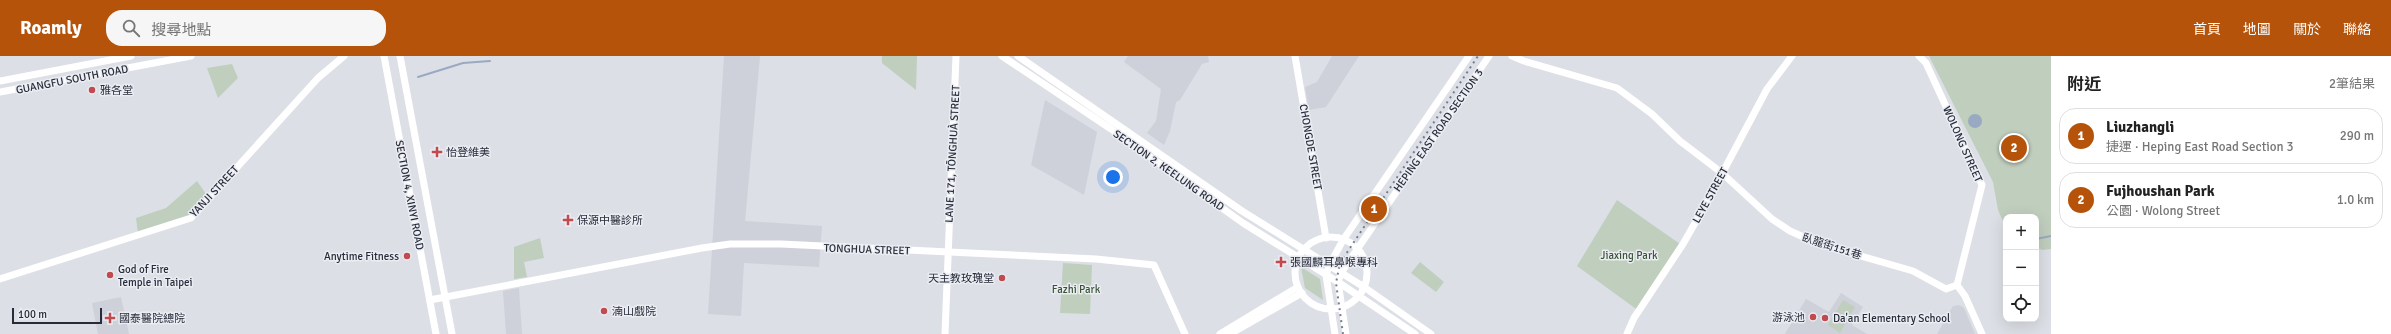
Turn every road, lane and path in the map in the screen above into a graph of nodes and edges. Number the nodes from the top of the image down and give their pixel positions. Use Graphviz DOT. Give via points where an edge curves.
graph roads {
  1 [pos="131,56"];
  2 [pos="191,56"];
  3 [pos="344,56"];
  4 [pos="384,56"];
  5 [pos="400,56"];
  6 [pos="956,56"];
  7 [pos="1002,56"];
  8 [pos="1018,56"];
  9 [pos="1295,56"];
  10 [pos="1469,56"];
  11 [pos="1489,56"];
  12 [pos="1512,56"];
  13 [pos="1792,56"];
  14 [pos="1919,56"];
  15 [pos="0,81"];
  16 [pos="0,92"];
  17 [pos="1722,173"];
  18 [pos="1326,238"];
  19 [pos="1343,240"];
  20 [pos="1304,248"];
  21 [pos="1357,249"];
  22 [pos="947,252"];
  23 [pos="1298,257"];
  24 [pos="1329,266"];
  25 [pos="1341,274"];
  26 [pos="1326,275"];
  27 [pos="0,279"];
  28 [pos="1338,282"];
  29 [pos="1957,285"];
  30 [pos="1364,287"];
  31 [pos="1300,290"];
  32 [pos="1359,296"];
  33 [pos="445,297"];
  34 [pos="430,300"];
  35 [pos="1342,307"];
  36 [pos="1331,309"];
  37 [pos="436,334"];
  38 [pos="452,334"];
  39 [pos="945,334"];
  40 [pos="1185,334"];
  41 [pos="1220,334"];
  42 [pos="1230,334"];
  43 [pos="1335,334"];
  44 [pos="1346,334"];
  45 [pos="1415,334"];
  46 [pos="1431,334"];
  47 [pos="1626,334"];
  48 [pos="1982,334"];
  1 -- 15 [label="street, GUANGFU SOUTH ROAD"];
  2 -- 16 [label="street, GUANGFU SOUTH ROAD"];
  3 -- 27 [label="street, YANJI STREET" via="318,78 191,218"];
  4 -- 34 [label="street, SECTION 4, XINYI ROAD"];
  5 -- 33 [label="street, SECTION 4, XINYI ROAD"];
  6 -- 22 [label="street, LANE 171, TŌNGHUÀ STREET"];
  7 -- 23 [label="street, SECTION 2, KEELUNG ROAD" via="1111,129 1243,223"];
  8 -- 20 [label="street, SECTION 2, KEELUNG ROAD" via="1242,211"];
  9 -- 18 [label="street, CHONGDE STREET"];
  10 -- 19 [label="street, HEPING EAST ROAD SECTION 3"];
  11 -- 21 [label="street, HEPING EAST ROAD SECTION 3"];
  12 -- 17 [label="street, 臥龍街151巷" via="1617,88"];
  13 -- 17 [label="street, LEYE STREET" via="1767,89"];
  14 -- 29 [label="street, WOLONG STREET" via="1926,63 1982,185"];
  17 -- 29 [label="street, 臥龍街151巷" via="1772,219 1805,240 1913,271 1946,289"];
  17 -- 47 [label="street, LEYE STREET" via="1683,244"];
  18 -- 19 [label="street"];
  18 -- 20 [label="street" via="1314,241"];
  19 -- 21 [label="street"];
  19 -- 24 [label="street, HEPING EAST ROAD SECTION 3"];
  20 -- 23 [label="street"];
  20 -- 24 [label="street, SECTION 2, KEELUNG ROAD"];
  21 -- 25 [label="street, HEPING EAST ROAD SECTION 3"];
  21 -- 30 [label="street" via="1366,265 1367,277"];
  22 -- 33 [label="street, TONGHUA STREET" via="730,244"];
  22 -- 39 [label="street, LANE 171, TŌNGHUÀ STREET"];
  22 -- 40 [label="street, TONGHUA STREET" via="1096,259 1154,265"];
  23 -- 26 [label="street, SECTION 2, KEELUNG ROAD"];
  23 -- 31 [label="street" via="1295,275"];
  24 -- 25 [label="street, SECTION 2, KEELUNG ROAD"];
  24 -- 26 [label="street, HEPING EAST ROAD SECTION 3"];
  25 -- 28 [label="street, HEPING EAST ROAD SECTION 3"];
  25 -- 30 [label="street, SECTION 2, KEELUNG ROAD"];
  26 -- 28 [label="street, SECTION 2, KEELUNG ROAD"];
  26 -- 36 [label="street, HEPING EAST ROAD SECTION 3"];
  28 -- 32 [label="street, SECTION 2, KEELUNG ROAD"];
  28 -- 35 [label="street, HEPING EAST ROAD SECTION 3"];
  29 -- 48 [label="street"];
  30 -- 32 [label="street"];
  30 -- 46 [label="street, SECTION 2, KEELUNG ROAD"];
  31 -- 36 [label="street" via="1314,305"];
  31 -- 41 [label="street"];
  31 -- 42 [label="street"];
  32 -- 35 [label="street"];
  32 -- 45 [label="street, SECTION 2, KEELUNG ROAD"];
  33 -- 34 [label="street, TONGHUA STREET"];
  33 -- 38 [label="street, SECTION 4, XINYI ROAD"];
  34 -- 37 [label="street, SECTION 4, XINYI ROAD"];
  35 -- 36 [label="street"];
  35 -- 44 [label="street, HEPING EAST ROAD SECTION 3"];
  36 -- 43 [label="street, HEPING EAST ROAD SECTION 3"];
}
